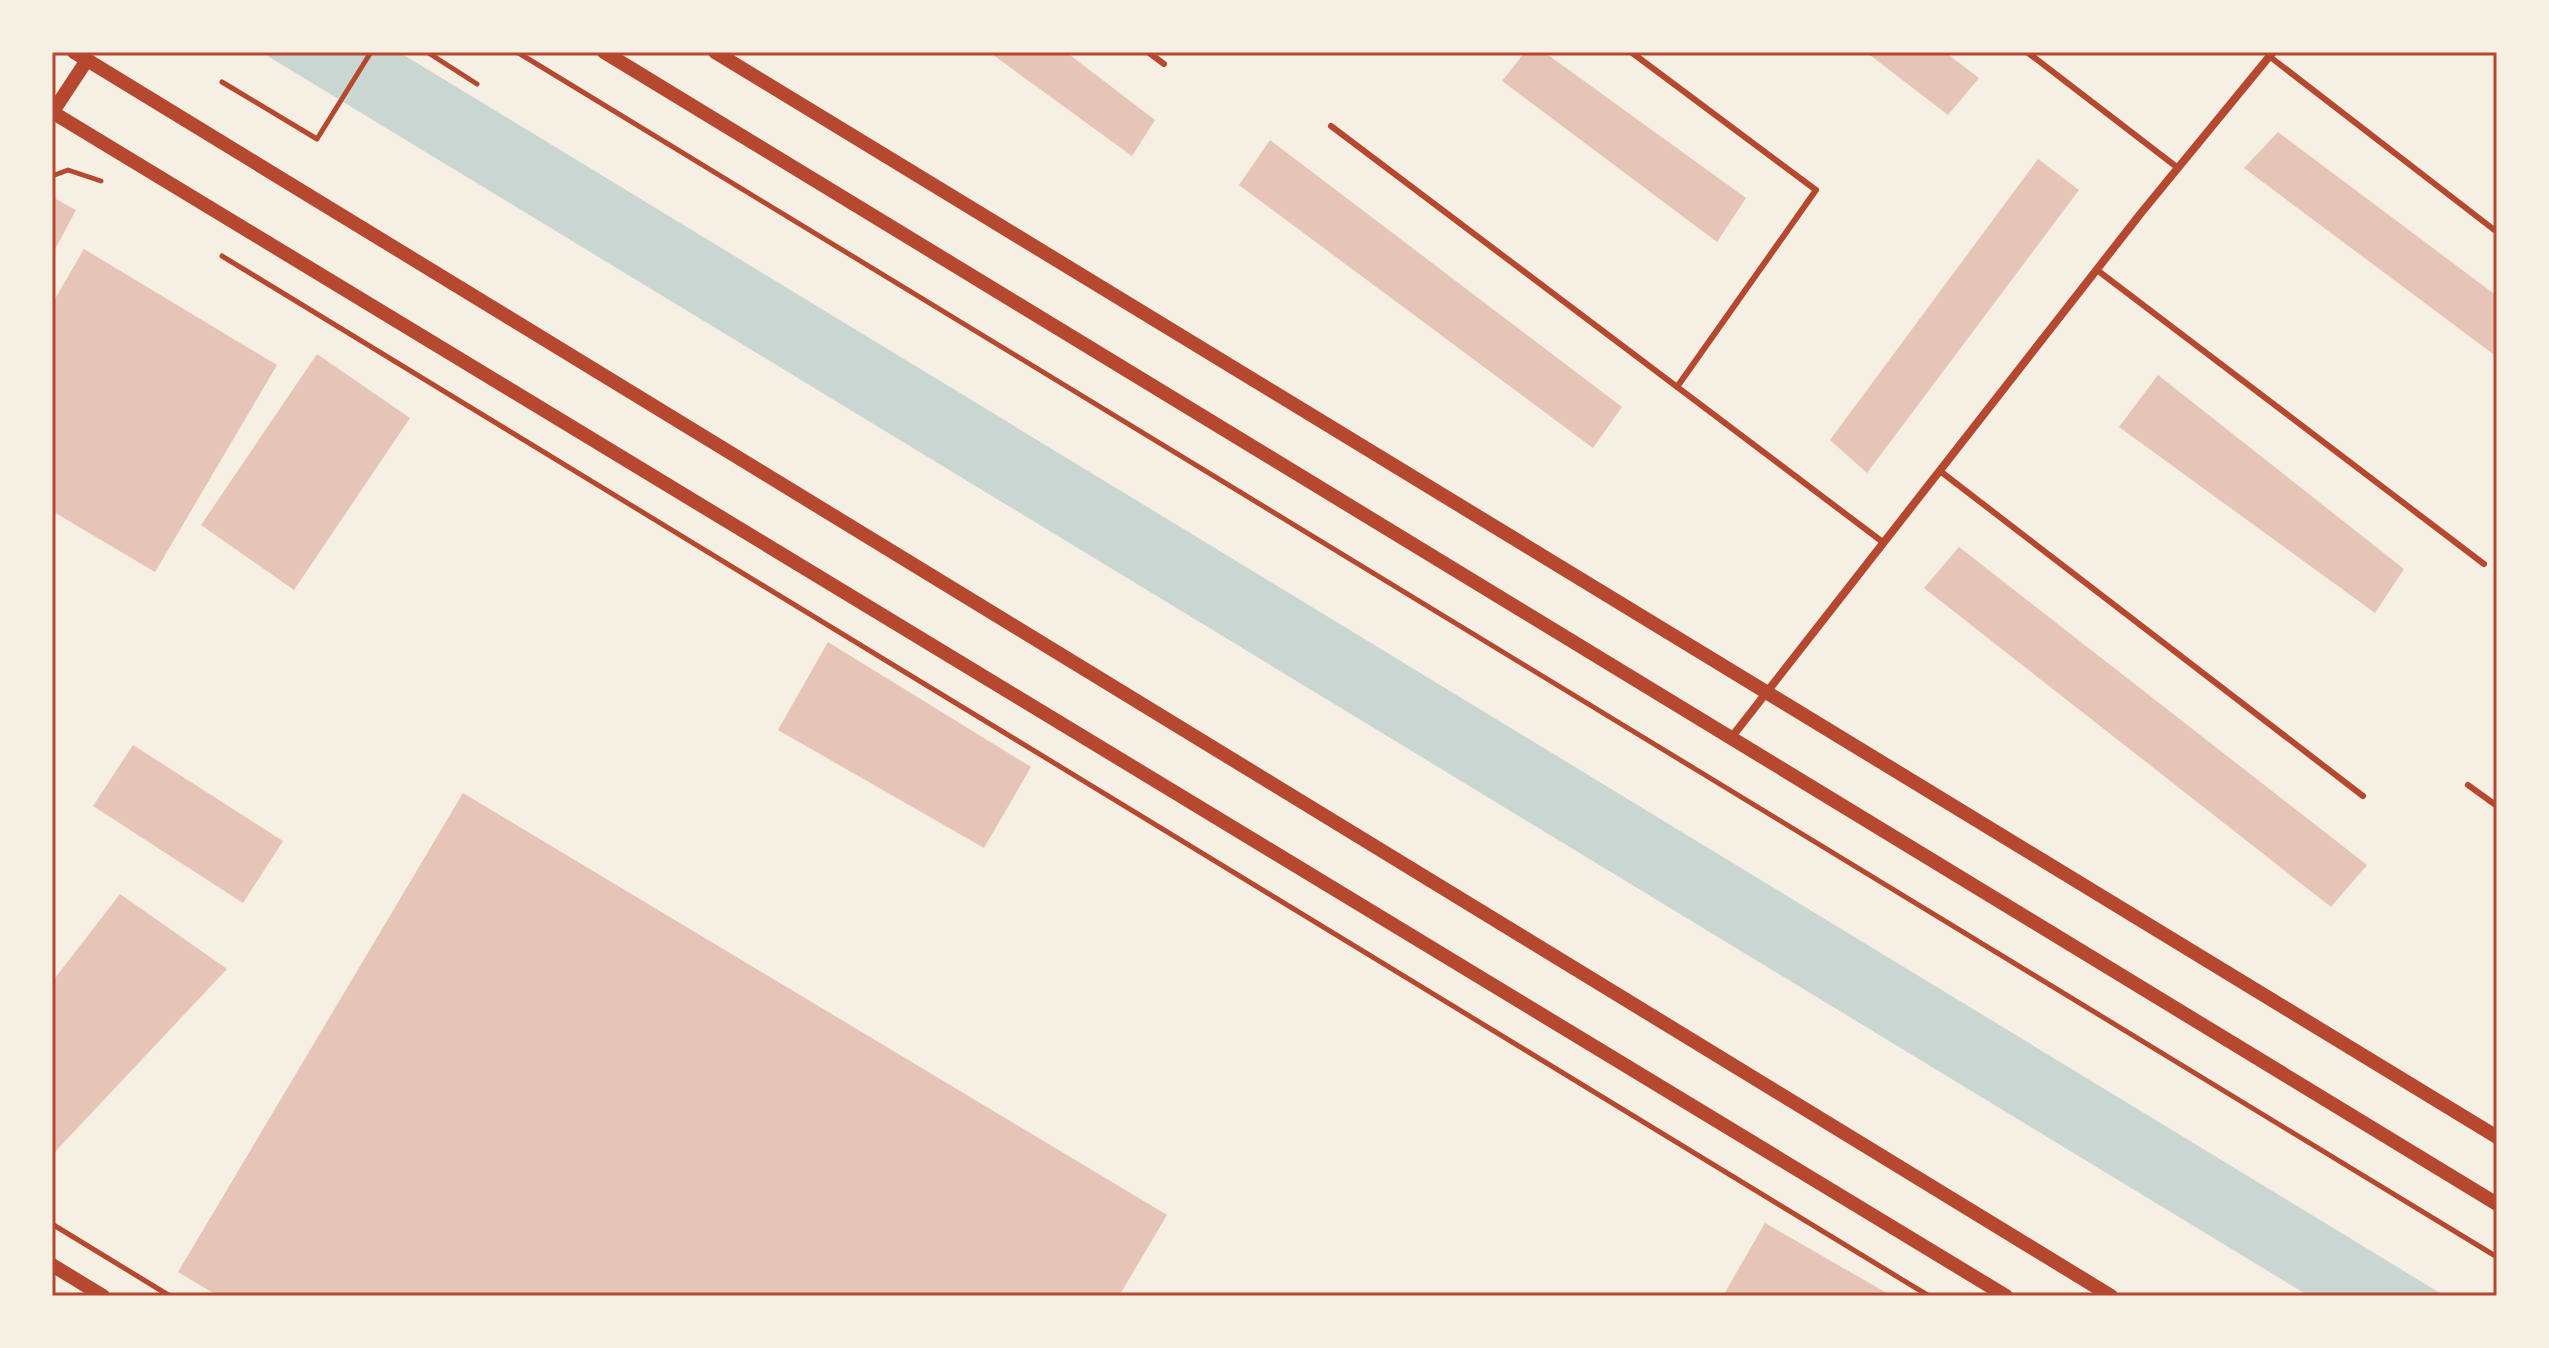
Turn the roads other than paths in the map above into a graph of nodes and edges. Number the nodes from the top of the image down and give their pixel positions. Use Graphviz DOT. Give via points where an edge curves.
graph roads {
  1 [pos="604,52"];
  2 [pos="715,52"];
  3 [pos="1148,52"];
  4 [pos="1631,52"];
  5 [pos="2027,52"];
  6 [pos="2271,54"];
  7 [pos="80,56"];
  8 [pos="1164,64"];
  9 [pos="52,112"];
  10 [pos="1331,126"];
  11 [pos="2178,168"];
  12 [pos="2497,232"];
  13 [pos="2097,270"];
  14 [pos="1677,387"];
  15 [pos="1940,471"];
  16 [pos="1884,543"];
  17 [pos="2484,564"];
  18 [pos="1767,692"];
  19 [pos="1731,738"];
  20 [pos="2468,785"];
  21 [pos="2363,796"];
  22 [pos="2497,806"];
  23 [pos="2497,1137"];
  24 [pos="2497,1204"];
  25 [pos="52,1265"];
  26 [pos="103,1296"];
  27 [pos="2006,1296"];
  28 [pos="2111,1296"];
  1 -- 19 [label="street"];
  2 -- 18 [label="street"];
  3 -- 8 [label="lane"];
  4 -- 14 [label="lane" via="1816,190"];
  5 -- 11 [label="lane"];
  6 -- 11 [label="street"];
  6 -- 12 [label="lane"];
  7 -- 9 [label="street"];
  7 -- 28 [label="street"];
  9 -- 27 [label="street"];
  10 -- 14 [label="lane"];
  11 -- 13 [label="street"];
  13 -- 15 [label="street"];
  13 -- 17 [label="lane"];
  14 -- 16 [label="lane"];
  15 -- 16 [label="street"];
  15 -- 21 [label="lane"];
  16 -- 18 [label="street"];
  18 -- 19 [label="street"];
  18 -- 23 [label="street"];
  19 -- 24 [label="street"];
  20 -- 22 [label="lane"];
  25 -- 26 [label="street"];
}
